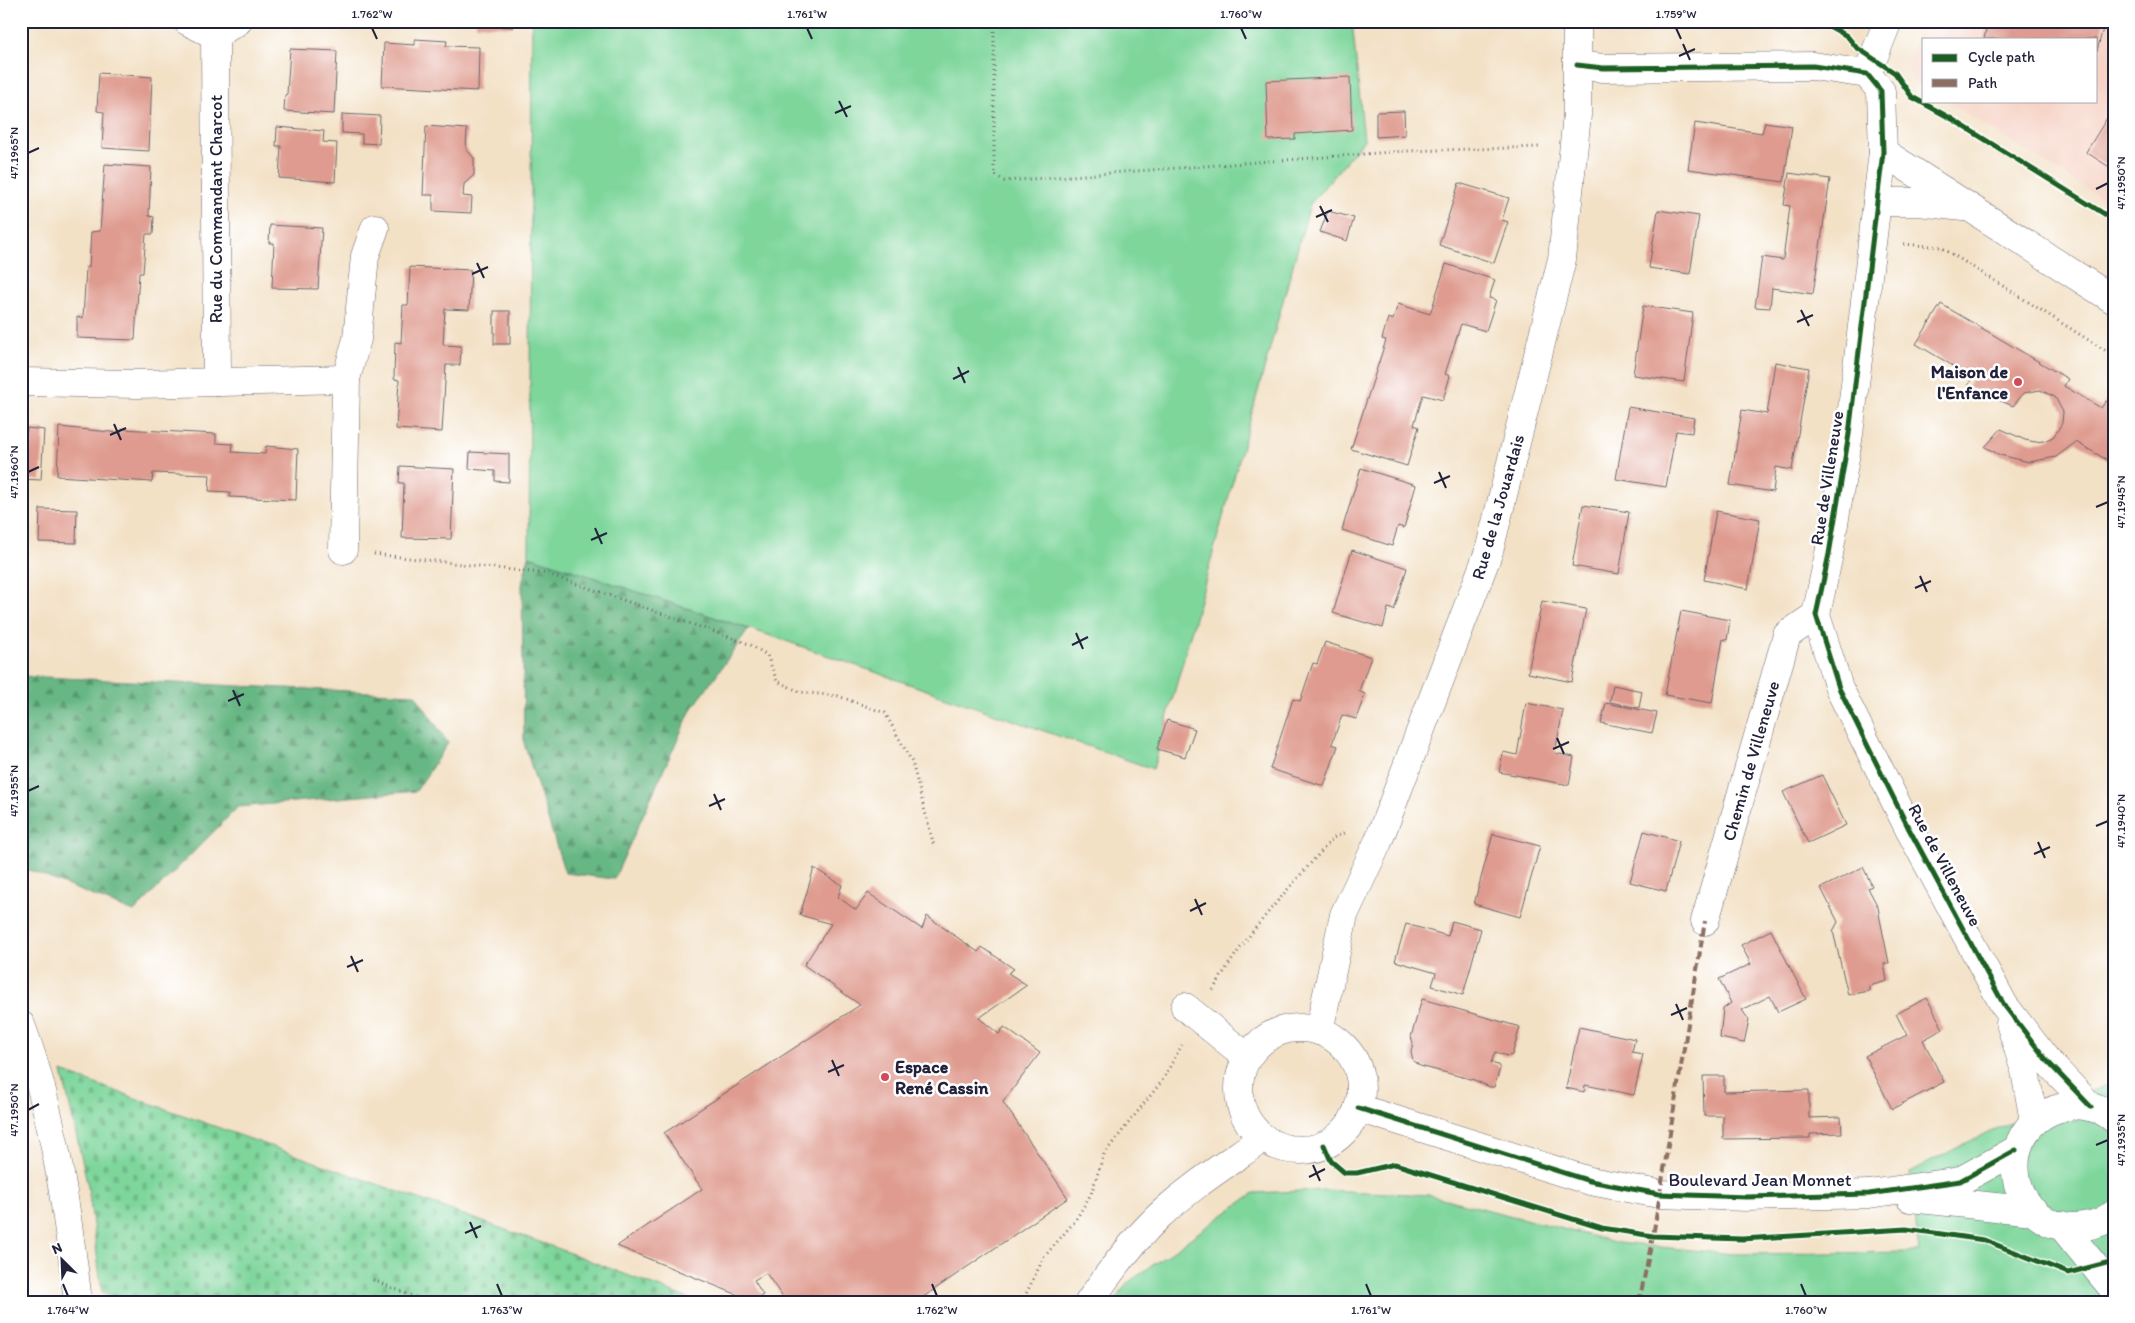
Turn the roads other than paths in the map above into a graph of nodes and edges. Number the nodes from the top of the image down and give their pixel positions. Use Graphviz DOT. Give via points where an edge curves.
graph roads {
  1 [pos="187,21"];
  2 [pos="238,21"];
  3 [pos="1577,21"];
  4 [pos="1888,21"];
  5 [pos="215,35"];
  6 [pos="1576,66"];
  7 [pos="1867,74"];
  8 [pos="1883,152"];
  9 [pos="1877,202"];
  10 [pos="1969,208"];
  11 [pos="375,228"];
  12 [pos="2114,300"];
  13 [pos="346,379"];
  14 [pos="21,382"];
  15 [pos="217,382"];
  16 [pos="343,550"];
  17 [pos="1816,615"];
  18 [pos="1705,921"];
  19 [pos="2004,1005"];
  20 [pos="1185,1007"];
  21 [pos="21,1025"];
  22 [pos="1318,1031"];
  23 [pos="1247,1057"];
  24 [pos="1358,1108"];
  25 [pos="2102,1113"];
  26 [pos="2034,1121"];
  27 [pos="1263,1138"];
  28 [pos="2016,1150"];
  29 [pos="1869,1194"];
  30 [pos="2034,1211"];
  31 [pos="2114,1213"];
  32 [pos="2061,1225"];
  33 [pos="2114,1290"];
  34 [pos="78,1302"];
  35 [pos="1089,1302"];
  1 -- 5 [label="street"];
  2 -- 5 [label="street"];
  3 -- 6 [label="street, Rue de la Jouardais"];
  4 -- 7 [label="street"];
  5 -- 15 [label="street, Rue du Commandant Charcot"];
  6 -- 7 [label="street" via="1812,66"];
  6 -- 22 [label="street, Rue de la Jouardais" via="1577,115 1562,259 1489,551 1378,842 1344,915"];
  7 -- 8 [label="street, Rue de Villeneuve" via="1881,91"];
  8 -- 9 [label="street, Rue de Villeneuve"];
  8 -- 10 [label="street"];
  9 -- 10 [label="street" via="1919,202"];
  9 -- 17 [label="street, Rue de Villeneuve" via="1850,434"];
  10 -- 12 [label="street"];
  11 -- 13 [label="street" via="365,256 357,339"];
  13 -- 15 [label="street"];
  13 -- 16 [label="street"];
  14 -- 15 [label="street"];
  17 -- 18 [label="street, Chemin de Villeneuve" via="1787,635"];
  17 -- 19 [label="street, Rue de Villeneuve" via="1839,688 1908,827"];
  19 -- 25 [label="street, Rue de Villeneuve" via="2048,1062"];
  19 -- 26 [label="street, Rue de Villeneuve" via="2025,1071"];
  20 -- 23 [label="street"];
  21 -- 34 [label="street" via="37,1067 68,1217"];
  22 -- 23 [label="street" via="1298,1028 1278,1032 1260,1041"];
  22 -- 24 [label="street" via="1336,1039 1358,1070 1361,1089"];
  23 -- 27 [label="street" via="1240,1074 1238,1092 1250,1126"];
  24 -- 27 [label="street" via="1351,1123 1339,1136 1309,1150 1292,1150"];
  24 -- 29 [label="street, Boulevard Jean Monnet" via="1590,1181 1659,1194 1747,1197"];
  25 -- 26 [label="street" via="2071,1105 2052,1110"];
  26 -- 28 [label="street"];
  27 -- 35 [label="street" via="1159,1216 1118,1260"];
  28 -- 29 [label="street, Boulevard Jean Monnet" via="1960,1181"];
  28 -- 30 [label="street" via="2016,1183 2023,1199"];
  29 -- 30 [label="street, Boulevard Jean Monnet"];
  30 -- 32 [label="street"];
  31 -- 32 [label="street" via="2092,1225 2076,1228"];
  32 -- 33 [label="street"];
}
